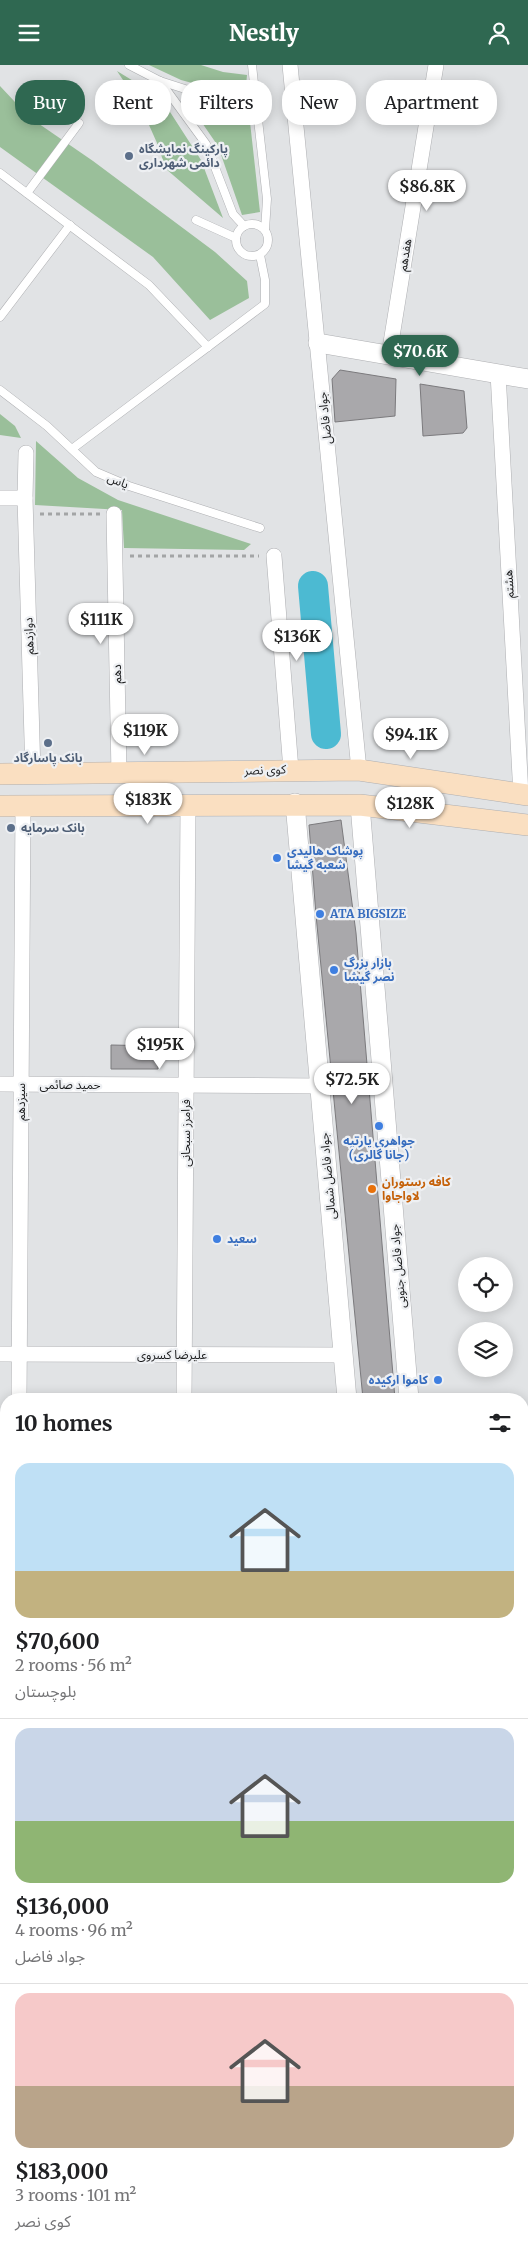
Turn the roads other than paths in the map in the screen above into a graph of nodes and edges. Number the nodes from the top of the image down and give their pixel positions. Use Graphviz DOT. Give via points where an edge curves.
graph roads {
  1 [pos="129,65"];
  2 [pos="252,65"];
  3 [pos="290,65"];
  4 [pos="436,65"];
  5 [pos="158,80"];
  6 [pos="254,80"];
  7 [pos="171,96"];
  8 [pos="78,125"];
  9 [pos="259,125"];
  10 [pos="1,175"];
  11 [pos="27,193"];
  12 [pos="196,220"];
  13 [pos="70,225"];
  14 [pos="244,226"];
  15 [pos="265,230"];
  16 [pos="236,238"];
  17 [pos="260,255"];
  18 [pos="0,317"];
  19 [pos="318,343"];
  20 [pos="208,347"];
  21 [pos="389,355"];
  22 [pos="498,373"];
  23 [pos="528,379"];
  24 [pos="0,390"];
  25 [pos="72,449"];
  26 [pos="26,453"];
  27 [pos="0,498"];
  28 [pos="25,498"];
  29 [pos="114,514"];
  30 [pos="260,529"];
  31 [pos="274,556"];
  32 [pos="291,770"];
  33 [pos="360,770"];
  34 [pos="0,774"];
  35 [pos="33,774"];
  36 [pos="119,775"];
  37 [pos="524,795"];
  38 [pos="295,803"];
  39 [pos="360,805"];
  40 [pos="0,806"];
  41 [pos="23,806"];
  42 [pos="188,807"];
  43 [pos="528,825"];
  44 [pos="0,1084"];
  45 [pos="21,1084"];
  46 [pos="186,1085"];
  47 [pos="320,1086"];
  48 [pos="0,1354"];
  49 [pos="19,1354"];
  50 [pos="184,1355"];
  51 [pos="343,1355"];
  52 [pos="19,1393"];
  53 [pos="184,1393"];
  54 [pos="346,1393"];
  55 [pos="408,1393"];
  1 -- 5 [label="lane"];
  2 -- 6 [label="lane"];
  3 -- 19 [label="street, جواد فاضل"];
  4 -- 21 [label="street, هفدهم"];
  7 -- 14 [label="lane" via="206,144 233,214"];
  8 -- 11 [label="lane"];
  9 -- 15 [label="lane" via="267,199"];
  10 -- 11 [label="lane"];
  11 -- 13 [label="lane"];
  12 -- 16 [label="lane"];
  13 -- 18 [label="lane"];
  13 -- 20 [label="lane" via="149,285"];
  14 -- 15 [label="lane" via="255,224"];
  14 -- 16 [label="lane"];
  15 -- 17 [label="lane" via="268,243"];
  16 -- 17 [label="lane" via="243,253"];
  17 -- 20 [label="lane" via="265,304"];
  19 -- 21 [label="street"];
  19 -- 33 [label="street, جواد فاضل"];
  20 -- 25 [label="lane"];
  21 -- 22 [label="street"];
  22 -- 23 [label="street"];
  22 -- 37 [label="street, هشتم"];
  24 -- 25 [label="lane, یاس"];
  25 -- 30 [label="lane, یاس" via="96,472"];
  26 -- 28 [label="street, دوازدهم"];
  27 -- 28 [label="street"];
  28 -- 35 [label="street, دوازدهم"];
  29 -- 36 [label="street, دهم"];
  31 -- 32 [label="street"];
  32 -- 33 [label="main road, کوی نصر"];
  32 -- 36 [label="main road, کوی نصر"];
  33 -- 37 [label="main road, کوی نصر"];
  34 -- 35 [label="main road, کوی نصر"];
  35 -- 36 [label="main road, کوی نصر"];
  38 -- 39 [label="main road"];
  38 -- 42 [label="main road"];
  38 -- 47 [label="street, جواد فاضل شمالی"];
  39 -- 43 [label="main road"];
  39 -- 55 [label="street, جواد فاضل جنوبی"];
  40 -- 41 [label="main road"];
  41 -- 42 [label="main road"];
  41 -- 45 [label="street, سیزدهم"];
  42 -- 46 [label="street, فرامرز سبحانی"];
  44 -- 45 [label="street, حمید صائمی"];
  45 -- 46 [label="street, حمید صائمی"];
  45 -- 49 [label="street, سیزدهم"];
  46 -- 47 [label="street, حمید صائمی"];
  46 -- 50 [label="street, فرامرز سبحانی"];
  47 -- 51 [label="street, جواد فاضل شمالی"];
  48 -- 49 [label="street, علیرضا کسروی"];
  49 -- 50 [label="street, علیرضا کسروی"];
  49 -- 52 [label="street, سیزدهم"];
  50 -- 51 [label="street, علیرضا کسروی"];
  50 -- 53 [label="street, فرامرز سبحانی"];
  51 -- 54 [label="street, جواد فاضل شمالی"];
}
